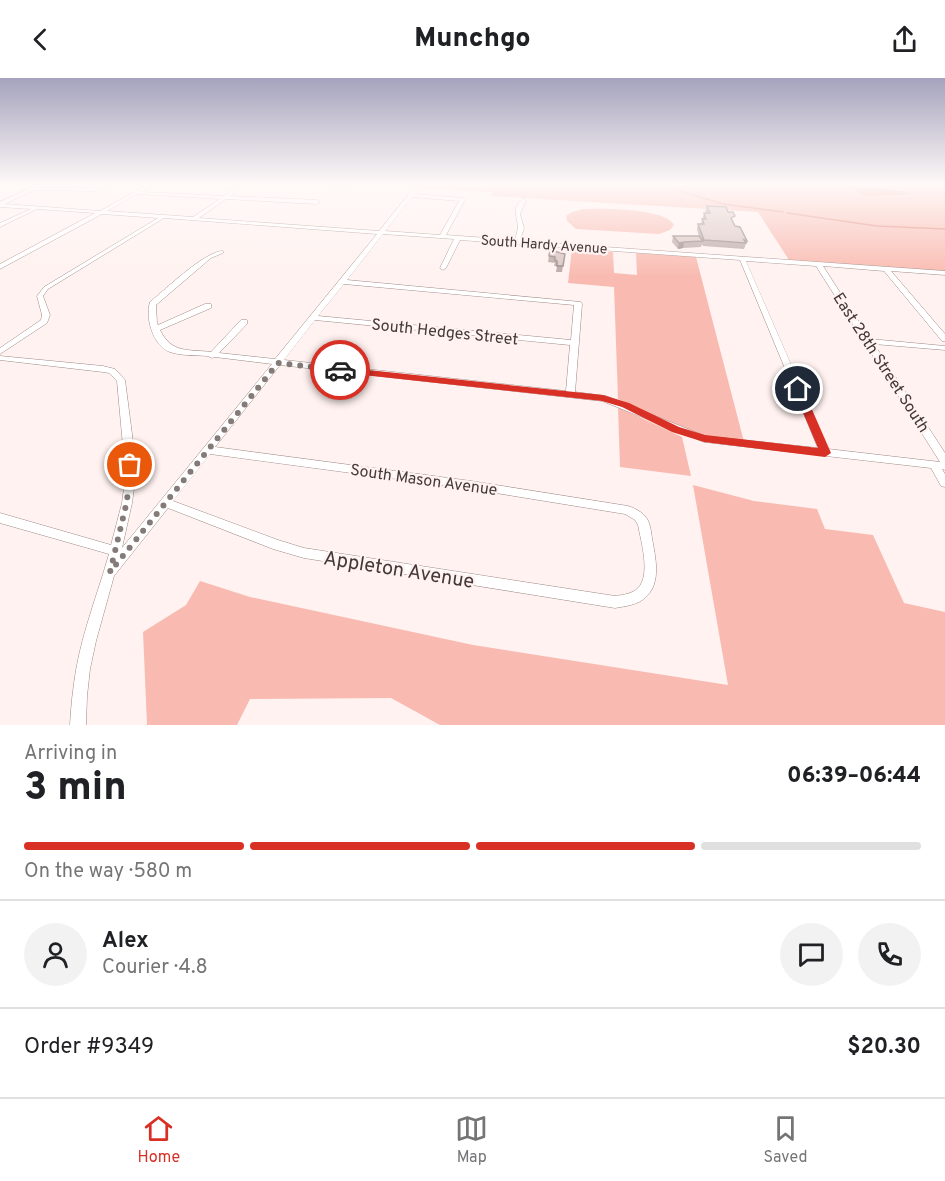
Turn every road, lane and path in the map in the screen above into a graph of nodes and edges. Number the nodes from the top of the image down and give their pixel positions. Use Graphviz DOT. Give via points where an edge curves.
graph roads {
  1 [pos="21,215"];
  2 [pos="98,215"];
  3 [pos="135,215"];
  4 [pos="200,215"];
  5 [pos="396,215"];
  6 [pos="454,215"];
  7 [pos="517,215"];
  8 [pos="163,217"];
  9 [pos="194,219"];
  10 [pos="0,225"];
  11 [pos="382,233"];
  12 [pos="442,237"];
  13 [pos="458,238"];
  14 [pos="517,242"];
  15 [pos="221,252"];
  16 [pos="742,258"];
  17 [pos="818,264"];
  18 [pos="0,267"];
  19 [pos="443,268"];
  20 [pos="886,268"];
  21 [pos="945,273"];
  22 [pos="343,282"];
  23 [pos="208,306"];
  24 [pos="315,318"];
  25 [pos="244,322"];
  26 [pos="157,328"];
  27 [pos="945,339"];
  28 [pos="868,341"];
  29 [pos="575,343"];
  30 [pos="945,348"];
  31 [pos="0,352"];
  32 [pos="212,356"];
  33 [pos="0,358"];
  34 [pos="278,363"];
  35 [pos="570,394"];
  36 [pos="210,450"];
  37 [pos="825,453"];
  38 [pos="945,461"];
  39 [pos="940,466"];
  40 [pos="945,483"];
  41 [pos="168,502"];
  42 [pos="0,518"];
  43 [pos="116,551"];
  44 [pos="110,572"];
  45 [pos="638,597"];
  46 [pos="78,725"];
  1 -- 10 [label="street"];
  2 -- 18 [label="street"];
  3 -- 8 [label="street, South Hardy Avenue"];
  4 -- 9 [label="street"];
  5 -- 11 [label="street"];
  6 -- 12 [label="street"];
  7 -- 14 [label="street" via="521,228"];
  8 -- 9 [label="street, South Hardy Avenue"];
  8 -- 31 [label="street" via="46,288 40,296 44,321"];
  9 -- 11 [label="street, South Hardy Avenue"];
  11 -- 12 [label="street, South Hardy Avenue"];
  11 -- 22 [label="street"];
  12 -- 13 [label="street, South Hardy Avenue"];
  13 -- 14 [label="street, South Hardy Avenue"];
  13 -- 19 [label="street"];
  14 -- 16 [label="street, South Hardy Avenue"];
  15 -- 26 [label="street" via="154,302 151,313"];
  16 -- 17 [label="street, South Hardy Avenue"];
  16 -- 37 [label="street"];
  17 -- 20 [label="street, South Hardy Avenue"];
  17 -- 28 [label="street, East 28th Street South"];
  20 -- 21 [label="street, South Hardy Avenue"];
  20 -- 27 [label="street"];
  22 -- 24 [label="street"];
  22 -- 29 [label="street" via="575,303"];
  23 -- 26 [label="street"];
  24 -- 29 [label="street, South Hedges Street"];
  24 -- 34 [label="street"];
  25 -- 32 [label="street"];
  26 -- 32 [label="street" via="171,350"];
  28 -- 30 [label="street"];
  28 -- 38 [label="street, East 28th Street South"];
  29 -- 35 [label="street"];
  32 -- 34 [label="street"];
  33 -- 43 [label="street" via="103,369 121,380 130,465"];
  34 -- 35 [label="street"];
  34 -- 36 [label="street"];
  35 -- 37 [label="street" via="626,405 704,439"];
  36 -- 41 [label="street"];
  36 -- 45 [label="street, South Mason Avenue" via="628,510 644,524 651,579"];
  37 -- 39 [label="street"];
  39 -- 40 [label="street"];
  41 -- 44 [label="street"];
  41 -- 45 [label="street, Appleton Avenue" via="276,546 333,559 615,602"];
  42 -- 43 [label="street"];
  43 -- 44 [label="street"];
  44 -- 46 [label="street" via="82,667"];
}
